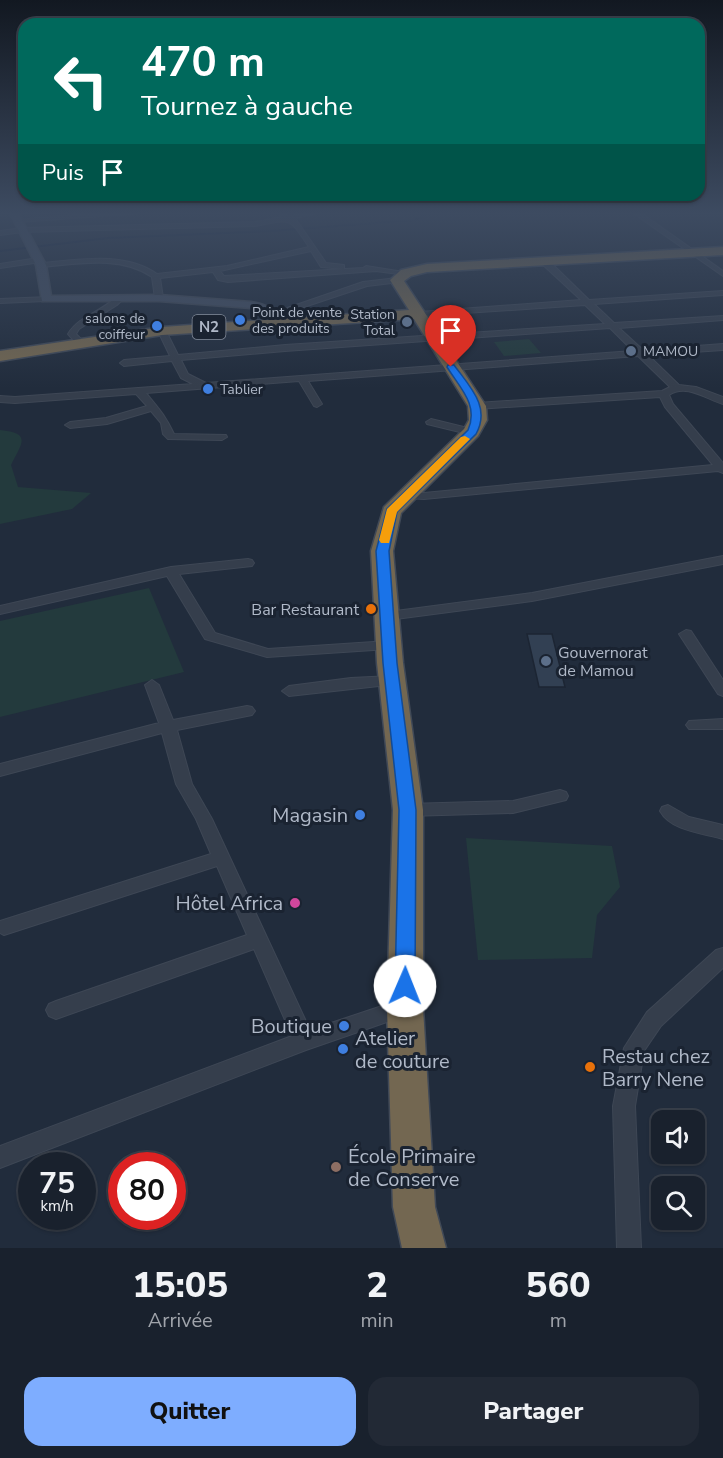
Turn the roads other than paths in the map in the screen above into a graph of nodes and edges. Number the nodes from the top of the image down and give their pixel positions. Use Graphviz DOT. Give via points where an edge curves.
graph roads {
  1 [pos="40,271"];
  2 [pos="150,271"];
  3 [pos="203,271"];
  4 [pos="216,271"];
  5 [pos="355,271"];
  6 [pos="378,271"];
  7 [pos="418,271"];
  8 [pos="555,271"];
  9 [pos="156,276"];
  10 [pos="401,277"];
  11 [pos="723,293"];
  12 [pos="120,298"];
  13 [pos="159,298"];
  14 [pos="46,299"];
  15 [pos="0,301"];
  16 [pos="587,302"];
  17 [pos="420,314"];
  18 [pos="723,318"];
  19 [pos="272,319"];
  20 [pos="611,325"];
  21 [pos="162,331"];
  22 [pos="434,338"];
  23 [pos="80,342"];
  24 [pos="723,347"];
  25 [pos="642,354"];
  26 [pos="0,356"];
  27 [pos="174,357"];
  28 [pos="124,363"];
  29 [pos="451,367"];
  30 [pos="302,378"];
  31 [pos="205,386"];
  32 [pos="677,388"];
  33 [pos="723,389"];
  34 [pos="139,391"];
  35 [pos="700,391"];
  36 [pos="664,394"];
  37 [pos="0,399"];
  38 [pos="723,401"];
  39 [pos="318,404"];
  40 [pos="155,407"];
  41 [pos="474,419"];
  42 [pos="431,422"];
  43 [pos="70,425"];
  44 [pos="222,437"];
  45 [pos="722,468"];
  46 [pos="405,495"];
  47 [pos="723,560"];
  48 [pos="248,563"];
  49 [pos="171,571"];
  50 [pos="0,610"];
  51 [pos="388,616"];
  52 [pos="686,634"];
  53 [pos="389,645"];
  54 [pos="392,681"];
  55 [pos="152,685"];
  56 [pos="289,691"];
  57 [pos="723,691"];
  58 [pos="247,711"];
  59 [pos="723,724"];
  60 [pos="694,725"];
  61 [pos="168,726"];
  62 [pos="0,770"];
  63 [pos="560,796"];
  64 [pos="408,810"];
  65 [pos="668,812"];
  66 [pos="723,832"];
  67 [pos="221,858"];
  68 [pos="4,927"];
  69 [pos="257,940"];
  70 [pos="723,956"];
  71 [pos="405,1008"];
  72 [pos="56,1010"];
  73 [pos="305,1041"];
  74 [pos="0,1157"];
  75 [pos="424,1248"];
  76 [pos="628,1248"];
  1 -- 14 [label="street"];
  2 -- 9 [label="street"];
  3 -- 9 [label="street"];
  4 -- 5 [label="street" via="228,280"];
  6 -- 10 [label="street"];
  7 -- 10 [label="highway"];
  8 -- 16 [label="street"];
  9 -- 13 [label="street"];
  10 -- 17 [label="highway"];
  10 -- 19 [label="street" via="366,284"];
  11 -- 16 [label="street"];
  12 -- 13 [label="street"];
  12 -- 14 [label="street"];
  12 -- 23 [label="street" via="74,329 72,334"];
  13 -- 19 [label="street" via="258,306"];
  14 -- 15 [label="street"];
  16 -- 17 [label="street"];
  16 -- 20 [label="street"];
  17 -- 19 [label="highway, N2"];
  17 -- 22 [label="highway"];
  18 -- 20 [label="street"];
  19 -- 21 [label="highway, N2"];
  20 -- 22 [label="street"];
  20 -- 25 [label="street"];
  21 -- 23 [label="highway, N2"];
  21 -- 27 [label="street"];
  22 -- 27 [label="street"];
  22 -- 29 [label="highway"];
  23 -- 26 [label="highway, N2"];
  24 -- 25 [label="street"];
  25 -- 29 [label="street"];
  25 -- 32 [label="street"];
  27 -- 28 [label="street"];
  27 -- 31 [label="street" via="184,376"];
  29 -- 30 [label="street"];
  29 -- 41 [label="highway"];
  30 -- 31 [label="street"];
  30 -- 39 [label="street"];
  31 -- 34 [label="street"];
  32 -- 35 [label="street"];
  32 -- 36 [label="street"];
  33 -- 35 [label="street"];
  34 -- 37 [label="street"];
  34 -- 40 [label="street"];
  35 -- 38 [label="street"];
  36 -- 41 [label="street"];
  36 -- 45 [label="street" via="668,405"];
  40 -- 43 [label="street" via="107,421"];
  40 -- 44 [label="street" via="172,437"];
  41 -- 42 [label="street"];
  41 -- 46 [label="highway"];
  45 -- 46 [label="street"];
  46 -- 51 [label="highway" via="391,511 382,551"];
  47 -- 51 [label="street" via="532,597"];
  48 -- 49 [label="street"];
  49 -- 50 [label="street"];
  49 -- 53 [label="street" via="210,636 267,653"];
  51 -- 53 [label="highway"];
  52 -- 57 [label="street"];
  53 -- 54 [label="highway"];
  54 -- 56 [label="street"];
  54 -- 64 [label="highway"];
  55 -- 61 [label="street"];
  58 -- 61 [label="street"];
  59 -- 60 [label="street"];
  61 -- 62 [label="street"];
  61 -- 67 [label="street" via="184,784"];
  63 -- 64 [label="street" via="513,807"];
  64 -- 71 [label="highway"];
  65 -- 66 [label="street" via="684,822"];
  67 -- 68 [label="street"];
  67 -- 69 [label="street"];
  69 -- 72 [label="street"];
  69 -- 73 [label="street"];
  70 -- 76 [label="street" via="654,1019 634,1048 624,1106"];
  71 -- 73 [label="street"];
  71 -- 75 [label="highway" via="414,1207"];
  73 -- 74 [label="street"];
}
